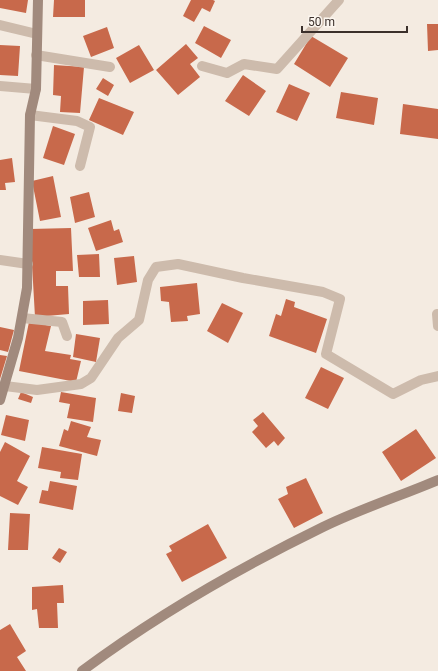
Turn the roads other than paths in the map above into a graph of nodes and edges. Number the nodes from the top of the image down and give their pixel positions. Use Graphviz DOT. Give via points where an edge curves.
graph roads {
  1 [pos="38,0"];
  2 [pos="339,0"];
  3 [pos="0,25"];
  4 [pos="37,34"];
  5 [pos="36,55"];
  6 [pos="202,66"];
  7 [pos="110,67"];
  8 [pos="0,86"];
  9 [pos="36,89"];
  10 [pos="30,115"];
  11 [pos="80,166"];
  12 [pos="0,260"];
  13 [pos="28,264"];
  14 [pos="437,314"];
  15 [pos="22,318"];
  16 [pos="438,326"];
  17 [pos="67,336"];
  18 [pos="438,376"];
  19 [pos="5,386"];
  20 [pos="0,400"];
  21 [pos="438,480"];
  22 [pos="82,671"];
  1 -- 4 [label="street"];
  2 -- 6 [label="street" via="276,68 244,64 227,73"];
  3 -- 4 [label="street"];
  4 -- 5 [label="street"];
  5 -- 7 [label="street"];
  5 -- 9 [label="street"];
  8 -- 9 [label="street"];
  9 -- 10 [label="street"];
  10 -- 11 [label="street" via="77,121 90,127"];
  10 -- 13 [label="street"];
  12 -- 13 [label="street"];
  13 -- 15 [label="street"];
  14 -- 16 [label="street"];
  15 -- 17 [label="street" via="62,322"];
  15 -- 19 [label="street"];
  18 -- 19 [label="street" via="421,380 393,394 326,354 340,299 323,292 178,264 156,267 148,280 139,320 118,338 91,378 81,384 37,390"];
  19 -- 20 [label="street"];
  21 -- 22 [label="street" via="324,526 233,575 118,644"];
}
